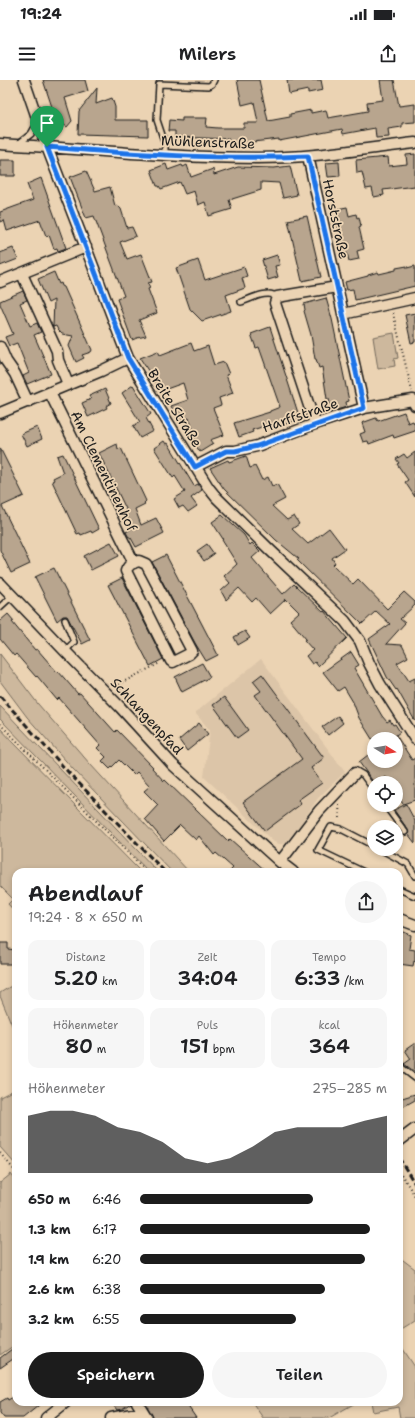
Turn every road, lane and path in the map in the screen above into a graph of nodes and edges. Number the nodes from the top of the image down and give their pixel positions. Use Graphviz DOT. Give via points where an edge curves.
graph roads {
  1 [pos="24,80"];
  2 [pos="214,80"];
  3 [pos="160,82"];
  4 [pos="38,121"];
  5 [pos="415,143"];
  6 [pos="0,144"];
  7 [pos="16,145"];
  8 [pos="47,147"];
  9 [pos="165,155"];
  10 [pos="308,156"];
  11 [pos="86,247"];
  12 [pos="22,274"];
  13 [pos="0,282"];
  14 [pos="337,287"];
  15 [pos="277,297"];
  16 [pos="415,298"];
  17 [pos="241,302"];
  18 [pos="390,303"];
  19 [pos="343,314"];
  20 [pos="0,347"];
  21 [pos="128,358"];
  22 [pos="68,384"];
  23 [pos="50,393"];
  24 [pos="28,402"];
  25 [pos="414,403"];
  26 [pos="364,408"];
  27 [pos="0,413"];
  28 [pos="315,424"];
  29 [pos="195,467"];
  30 [pos="134,562"];
  31 [pos="0,583"];
  32 [pos="12,596"];
  33 [pos="0,607"];
  34 [pos="65,620"];
  35 [pos="65,651"];
  36 [pos="162,663"];
  37 [pos="120,707"];
  38 [pos="0,724"];
  39 [pos="415,739"];
  40 [pos="355,773"];
  41 [pos="367,780"];
  42 [pos="337,792"];
  43 [pos="390,812"];
  44 [pos="341,829"];
  45 [pos="404,832"];
  46 [pos="367,842"];
  47 [pos="393,856"];
  48 [pos="280,862"];
  49 [pos="143,868"];
  50 [pos="288,868"];
  51 [pos="356,868"];
  52 [pos="415,876"];
  53 [pos="403,891"];
  54 [pos="415,896"];
  55 [pos="403,920"];
  56 [pos="415,925"];
  57 [pos="403,1069"];
  58 [pos="415,1078"];
  59 [pos="415,1129"];
  60 [pos="403,1138"];
  61 [pos="0,1153"];
  62 [pos="12,1167"];
  63 [pos="403,1177"];
  64 [pos="415,1196"];
  65 [pos="61,1406"];
  66 [pos="139,1406"];
  67 [pos="144,1415"];
  68 [pos="48,1417"];
  69 [pos="111,1418"];
  1 -- 4 [label="street, Breite Straße"];
  2 -- 3 [label="lane" via="209,86"];
  3 -- 9 [label="lane" via="157,120 165,144"];
  4 -- 7 [label="lane" via="31,134"];
  4 -- 8 [label="street, Breite Straße"];
  5 -- 10 [label="street, Mühlenstraße"];
  6 -- 7 [label="street, Mühlenstraße"];
  7 -- 8 [label="street, Mühlenstraße"];
  8 -- 9 [label="street, Mühlenstraße"];
  8 -- 11 [label="street, Breite Straße"];
  9 -- 10 [label="street, Mühlenstraße" via="258,158"];
  10 -- 14 [label="street, Horststraße"];
  11 -- 12 [label="street"];
  11 -- 21 [label="street, Breite Straße"];
  12 -- 13 [label="street"];
  12 -- 22 [label="street" via="57,350 58,360"];
  14 -- 15 [label="street"];
  14 -- 19 [label="street, Horststraße"];
  15 -- 17 [label="lane" via="268,293"];
  15 -- 28 [label="street" via="275,303"];
  16 -- 18 [label="street"];
  18 -- 19 [label="street"];
  18 -- 25 [label="path"];
  19 -- 26 [label="street, Horststraße"];
  20 -- 24 [label="street"];
  21 -- 22 [label="street"];
  21 -- 29 [label="street, Breite Straße"];
  22 -- 23 [label="street"];
  23 -- 24 [label="street"];
  23 -- 30 [label="street, Am Clementinenhof"];
  24 -- 27 [label="street"];
  25 -- 26 [label="street, Harffstraße"];
  26 -- 28 [label="street, Harffstraße"];
  28 -- 29 [label="street, Harffstraße" via="252,447 226,451"];
  29 -- 39 [label="street, Breite Straße" via="216,497 344,621 360,641 380,684"];
  30 -- 30 [label="street" via="126,571 171,662 174,662 192,651 146,564"];
  31 -- 32 [label="street, Schlangenpfad"];
  32 -- 33 [label="lane"];
  32 -- 35 [label="street, Schlangenpfad"];
  34 -- 35 [label="lane" via="74,642"];
  35 -- 37 [label="street, Schlangenpfad"];
  36 -- 37 [label="path" via="119,684 123,691"];
  37 -- 48 [label="street, Schlangenpfad" via="173,765"];
  38 -- 49 [label="path"];
  40 -- 41 [label="lane" via="363,775"];
  40 -- 42 [label="street"];
  42 -- 44 [label="path"];
  42 -- 48 [label="street"];
  43 -- 45 [label="lane"];
  44 -- 46 [label="lane"];
  44 -- 51 [label="lane" via="331,827 318,850"];
  47 -- 52 [label="lane" via="408,864"];
  48 -- 50 [label="street, Schlangenpfad"];
  53 -- 54 [label="lane"];
  55 -- 56 [label="street"];
  57 -- 58 [label="lane"];
  59 -- 60 [label="street"];
  61 -- 62 [label="path"];
  63 -- 64 [label="path"];
  65 -- 68 [label="street"];
  66 -- 67 [label="street"];
  67 -- 69 [label="street"];
}
